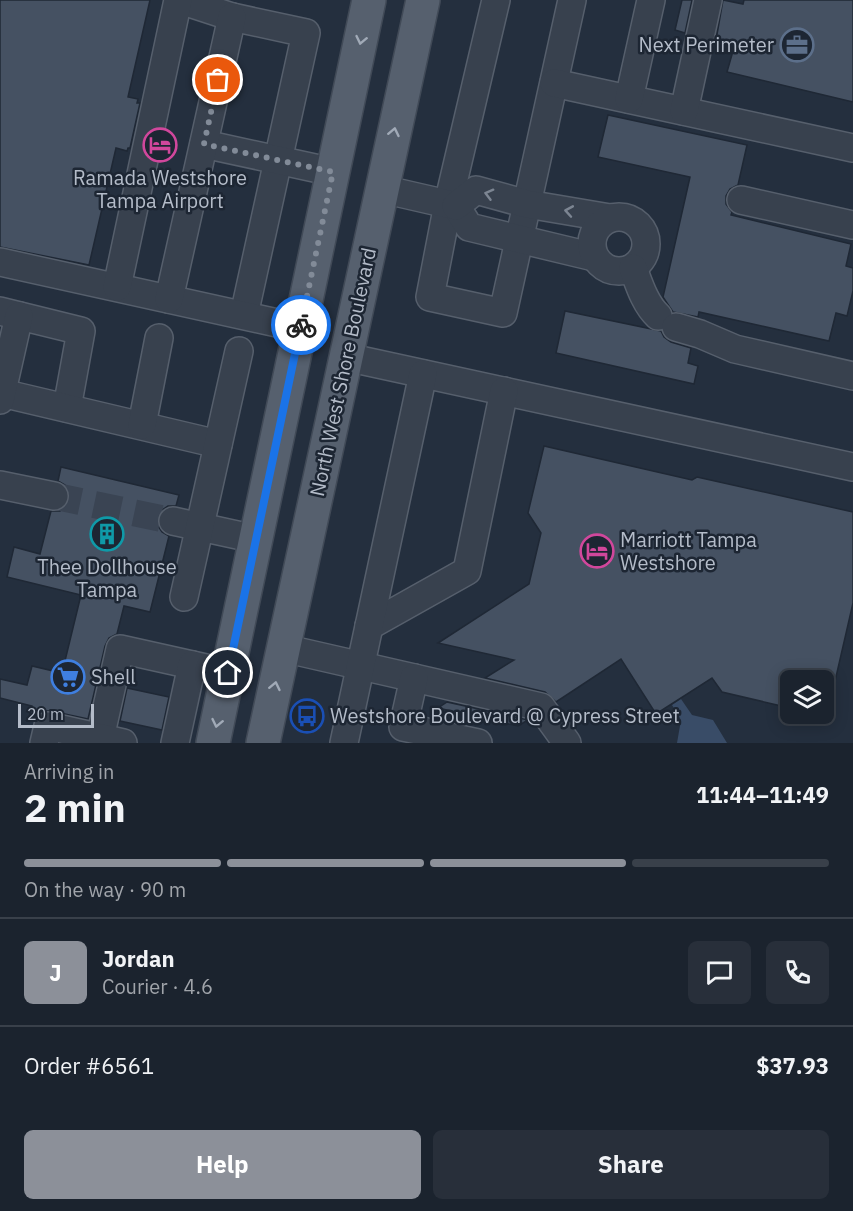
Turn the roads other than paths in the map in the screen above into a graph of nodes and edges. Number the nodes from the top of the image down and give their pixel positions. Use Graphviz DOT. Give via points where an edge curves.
graph roads {
  1 [pos="179,0"];
  2 [pos="369,0"];
  3 [pos="423,0"];
  4 [pos="496,0"];
  5 [pos="572,0"];
  6 [pos="651,0"];
  7 [pos="708,0"];
  8 [pos="232,17"];
  9 [pos="554,83"];
  10 [pos="629,99"];
  11 [pos="684,111"];
  12 [pos="204,144"];
  13 [pos="853,148"];
  14 [pos="278,160"];
  15 [pos="333,172"];
  16 [pos="382,189"];
  17 [pos="741,200"];
  18 [pos="528,204"];
  19 [pos="452,205"];
  20 [pos="610,218"];
  21 [pos="853,225"];
  22 [pos="519,240"];
  23 [pos="594,257"];
  24 [pos="0,262"];
  25 [pos="633,268"];
  26 [pos="117,287"];
  27 [pos="170,299"];
  28 [pos="10,314"];
  29 [pos="244,315"];
  30 [pos="300,328"];
  31 [pos="159,338"];
  32 [pos="239,351"];
  33 [pos="346,357"];
  34 [pos="423,374"];
  35 [pos="853,376"];
  36 [pos="504,391"];
  37 [pos="1,397"];
  38 [pos="67,408"];
  39 [pos="142,425"];
  40 [pos="218,444"];
  41 [pos="853,467"];
  42 [pos="0,485"];
  43 [pos="54,495"];
  44 [pos="173,521"];
  45 [pos="201,526"];
  46 [pos="256,539"];
  47 [pos="184,597"];
  48 [pos="369,626"];
  49 [pos="283,648"];
  50 [pos="192,665"];
  51 [pos="361,666"];
  52 [pos="228,673"];
  53 [pos="414,678"];
  54 [pos="114,741"];
  55 [pos="44,743"];
  56 [pos="175,743"];
  57 [pos="213,743"];
  58 [pos="263,743"];
  59 [pos="344,743"];
  60 [pos="478,743"];
  61 [pos="567,743"];
  1 -- 8 [label="lane"];
  1 -- 26 [label="lane"];
  2 -- 15 [label="main road, one-way"];
  16 -- 3 [label="main road, North West Shore Boulevard, one-way"];
  4 -- 19 [label="lane"];
  5 -- 9 [label="lane"];
  6 -- 10 [label="lane"];
  7 -- 11 [label="lane"];
  8 -- 12 [label="lane"];
  8 -- 14 [label="lane" via="306,33"];
  9 -- 10 [label="lane"];
  9 -- 18 [label="lane"];
  10 -- 11 [label="lane"];
  11 -- 13 [label="lane"];
  12 -- 14 [label="lane"];
  12 -- 27 [label="lane"];
  14 -- 15 [label="lane"];
  14 -- 29 [label="lane"];
  15 -- 16 [label="main road"];
  15 -- 30 [label="main road"];
  16 -- 19 [label="lane"];
  16 -- 33 [label="main road, North West Shore Boulevard"];
  17 -- 21 [label="lane"];
  18 -- 19 [label="lane, one-way" via="476,190"];
  20 -- 18 [label="lane, one-way"];
  18 -- 22 [label="lane"];
  19 -- 22 [label="lane" via="469,227"];
  19 -- 22 [label="lane" via="430,297 503,313"];
  20 -- 23 [label="lane" via="595,230 591,248"];
  20 -- 25 [label="lane" via="628,218 646,237 645,255"];
  22 -- 23 [label="lane"];
  23 -- 25 [label="lane" via="616,272"];
  24 -- 26 [label="lane"];
  25 -- 35 [label="lane" via="653,311 667,322 735,349"];
  26 -- 27 [label="lane"];
  27 -- 29 [label="lane"];
  28 -- 37 [label="lane"];
  28 -- 38 [label="lane" via="81,331"];
  29 -- 30 [label="lane"];
  30 -- 46 [label="main road"];
  31 -- 39 [label="lane"];
  32 -- 40 [label="lane"];
  33 -- 34 [label="lane"];
  33 -- 49 [label="main road, North West Shore Boulevard"];
  34 -- 36 [label="lane"];
  34 -- 48 [label="lane"];
  36 -- 41 [label="lane"];
  36 -- 48 [label="lane" via="467,571"];
  37 -- 38 [label="lane"];
  38 -- 39 [label="lane"];
  39 -- 40 [label="lane"];
  40 -- 45 [label="lane"];
  42 -- 43 [label="lane"];
  44 -- 45 [label="lane"];
  45 -- 46 [label="lane"];
  45 -- 47 [label="lane"];
  46 -- 52 [label="main road"];
  48 -- 51 [label="lane"];
  49 -- 51 [label="lane"];
  58 -- 49 [label="main road, North West Shore Boulevard, one-way"];
  50 -- 52 [label="lane"];
  50 -- 54 [label="lane" via="120,649"];
  50 -- 56 [label="lane"];
  51 -- 53 [label="lane"];
  51 -- 59 [label="lane"];
  52 -- 57 [label="main road, one-way"];
  53 -- 60 [label="lane" via="403,727"];
  53 -- 61 [label="lane" via="541,707"];
  54 -- 55 [label="lane" via="48,726"];
}
